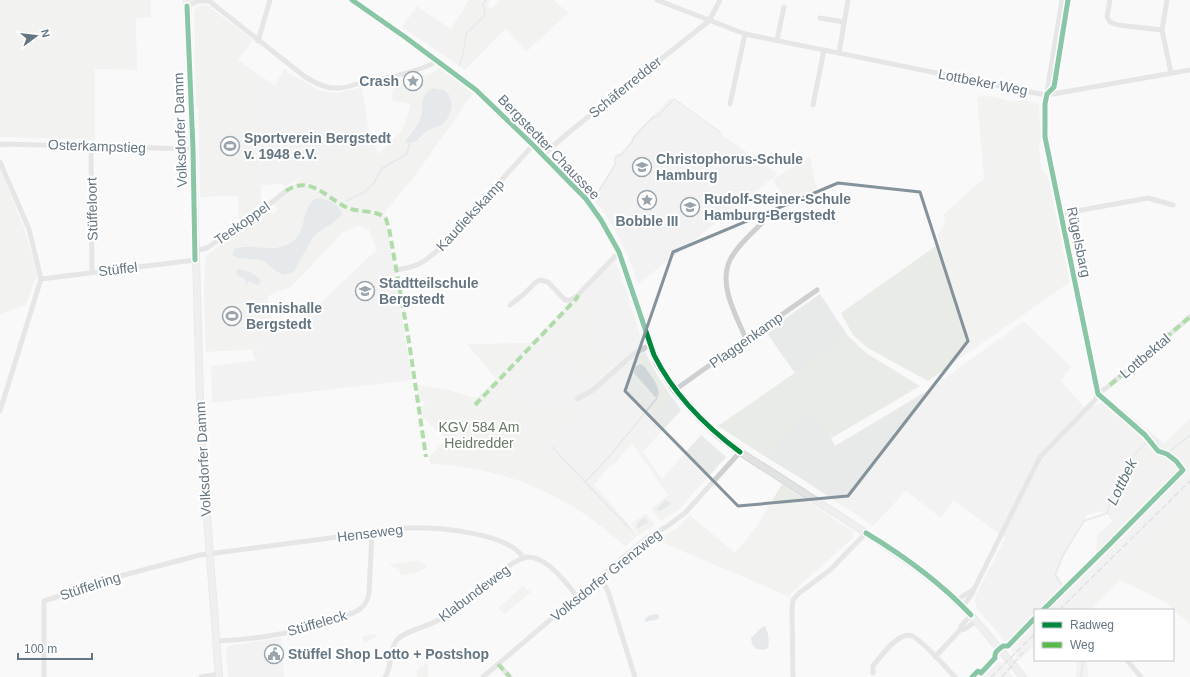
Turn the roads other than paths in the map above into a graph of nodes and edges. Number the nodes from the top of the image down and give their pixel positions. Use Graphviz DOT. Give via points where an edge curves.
graph roads {
  1 [pos="270,0"];
  2 [pos="352,0"];
  3 [pos="657,0"];
  4 [pos="720,0"];
  5 [pos="848,0"];
  6 [pos="1062,0"];
  7 [pos="1110,0"];
  8 [pos="1167,0"];
  9 [pos="187,3"];
  10 [pos="784,8"];
  11 [pos="820,18"];
  12 [pos="709,21"];
  13 [pos="844,22"];
  14 [pos="1162,30"];
  15 [pos="745,34"];
  16 [pos="777,40"];
  17 [pos="258,41"];
  18 [pos="824,50"];
  19 [pos="839,53"];
  20 [pos="437,60"];
  21 [pos="1190,70"];
  22 [pos="1172,73"];
  23 [pos="1047,94"];
  24 [pos="730,104"];
  25 [pos="813,105"];
  26 [pos="1,144"];
  27 [pos="91,146"];
  28 [pos="534,146"];
  29 [pos="193,148"];
  30 [pos="543,155"];
  31 [pos="0,162"];
  32 [pos="286,191"];
  33 [pos="1173,205"];
  34 [pos="1060,214"];
  35 [pos="762,223"];
  36 [pos="195,251"];
  37 [pos="619,252"];
  38 [pos="195,260"];
  39 [pos="396,270"];
  40 [pos="92,272"];
  41 [pos="41,279"];
  42 [pos="817,290"];
  43 [pos="510,305"];
  44 [pos="1190,317"];
  45 [pos="746,339"];
  46 [pos="650,345"];
  47 [pos="676,390"];
  48 [pos="1098,393"];
  49 [pos="577,399"];
  50 [pos="0,410"];
  51 [pos="740,452"];
  52 [pos="372,532"];
  53 [pos="866,533"];
  54 [pos="209,553"];
  55 [pos="523,558"];
  56 [pos="599,578"];
  57 [pos="974,589"];
  58 [pos="576,597"];
  59 [pos="957,600"];
  60 [pos="963,606"];
  61 [pos="971,615"];
  62 [pos="976,621"];
  63 [pos="960,630"];
  64 [pos="217,641"];
  65 [pos="934,657"];
  66 [pos="1128,661"];
  67 [pos="498,664"];
  68 [pos="978,671"];
  69 [pos="873,673"];
  70 [pos="219,675"];
  71 [pos="44,677"];
  72 [pos="201,677"];
  73 [pos="385,677"];
  74 [pos="483,677"];
  75 [pos="510,677"];
  76 [pos="635,677"];
  77 [pos="793,677"];
  78 [pos="955,677"];
  79 [pos="972,677"];
  80 [pos="1023,677"];
  81 [pos="1141,677"];
  1 -- 17 [label="street"];
  2 -- 20 [label="main road, Bergstedter Chaussee"];
  3 -- 12 [label="street, Lottbeker Weg"];
  4 -- 12 [label="street"];
  5 -- 13 [label="street"];
  6 -- 23 [label="street, Rügelsbarg"];
  7 -- 14 [label="street" via="1110,22"];
  8 -- 14 [label="street"];
  9 -- 17 [label="street" via="209,1"];
  9 -- 29 [label="main road, Volksdorfer Damm"];
  10 -- 16 [label="street"];
  11 -- 13 [label="street"];
  12 -- 15 [label="street, Lottbeker Weg"];
  12 -- 30 [label="street, Schäferredder"];
  13 -- 19 [label="street"];
  14 -- 22 [label="street"];
  15 -- 16 [label="street, Lottbeker Weg"];
  15 -- 24 [label="street"];
  16 -- 18 [label="street, Lottbeker Weg"];
  17 -- 20 [label="street" via="304,76 326,87 339,88 372,81 428,66"];
  18 -- 19 [label="street, Lottbeker Weg"];
  18 -- 25 [label="street"];
  19 -- 23 [label="street, Lottbeker Weg"];
  20 -- 28 [label="main road, Bergstedter Chaussee" via="477,91"];
  21 -- 22 [label="street, Lottbeker Weg"];
  22 -- 23 [label="street, Lottbeker Weg"];
  23 -- 34 [label="street, Rügelsbarg" via="1046,142"];
  26 -- 27 [label="street, Osterkampstieg"];
  27 -- 29 [label="street, Osterkampstieg"];
  27 -- 40 [label="street, Stüffeloort"];
  28 -- 30 [label="main road, Bergstedter Chaussee"];
  28 -- 39 [label="street, Kaudiekskamp" via="438,250 412,268"];
  29 -- 36 [label="main road, Volksdorfer Damm"];
  30 -- 37 [label="main road, Bergstedter Chaussee" via="592,207"];
  31 -- 41 [label="street" via="29,230"];
  32 -- 36 [label="street, Teekoppel" via="207,248"];
  33 -- 34 [label="street" via="1148,198"];
  34 -- 48 [label="street, Rügelsbarg"];
  35 -- 45 [label="street" via="730,260 725,282"];
  36 -- 38 [label="main road, Volksdorfer Damm"];
  37 -- 43 [label="street" via="571,300 565,300 548,282 540,280"];
  37 -- 46 [label="main road, Bergstedter Chaussee"];
  38 -- 40 [label="street, Stüffel"];
  38 -- 54 [label="main road, Volksdorfer Damm" via="201,436"];
  40 -- 41 [label="street, Stüffel"];
  41 -- 50 [label="street"];
  42 -- 45 [label="street, Plaggenkamp"];
  44 -- 48 [label="street, Lottbektal"];
  45 -- 47 [label="street, Plaggenkamp"];
  46 -- 47 [label="main road, Bergstedter Chaussee" via="658,364"];
  46 -- 49 [label="street" via="635,353 593,390"];
  47 -- 51 [label="main road, Bergstedter Chaussee" via="699,417"];
  48 -- 57 [label="street, Lottbektal" via="1040,457"];
  51 -- 53 [label="main road, Bergstedter Chaussee"];
  51 -- 56 [label="street, Volksdorfer Grenzweg" via="685,513 647,538"];
  52 -- 54 [label="street, Henseweg"];
  52 -- 55 [label="street, Henseweg" via="414,527 458,530 505,544 516,549"];
  52 -- 64 [label="street, Stüffeleck" via="369,594 364,606 359,610 295,631"];
  53 -- 59 [label="main road, Bergstedter Chaussee" via="924,573"];
  53 -- 77 [label="street" via="834,566 793,600"];
  54 -- 64 [label="main road, Volksdorfer Damm"];
  54 -- 71 [label="street, Stüffelring" via="124,575 44,601"];
  55 -- 58 [label="street, Klabundeweg" via="534,558 544,562"];
  55 -- 73 [label="street, Klabundeweg" via="439,621 401,636 391,652"];
  56 -- 58 [label="street, Volksdorfer Grenzweg"];
  56 -- 76 [label="street" via="608,590"];
  57 -- 59 [label="street"];
  57 -- 60 [label="street, Lottbektal"];
  58 -- 67 [label="street, Volksdorfer Grenzweg"];
  59 -- 60 [label="main road, Bergstedter Chaussee"];
  60 -- 61 [label="main road, Bergstedter Chaussee"];
  61 -- 62 [label="main road, Bergstedter Chaussee"];
  61 -- 63 [label="street"];
  62 -- 63 [label="street"];
  62 -- 80 [label="main road, Bergstedter Chaussee"];
  63 -- 65 [label="street"];
  64 -- 70 [label="main road, Volksdorfer Damm"];
  65 -- 69 [label="street" via="913,637 901,637 873,666"];
  65 -- 78 [label="street"];
  66 -- 81 [label="street"];
  67 -- 74 [label="street, Volksdorfer Grenzweg"];
  67 -- 75 [label="street"];
  68 -- 79 [label="street"];
  70 -- 72 [label="street"];
}
